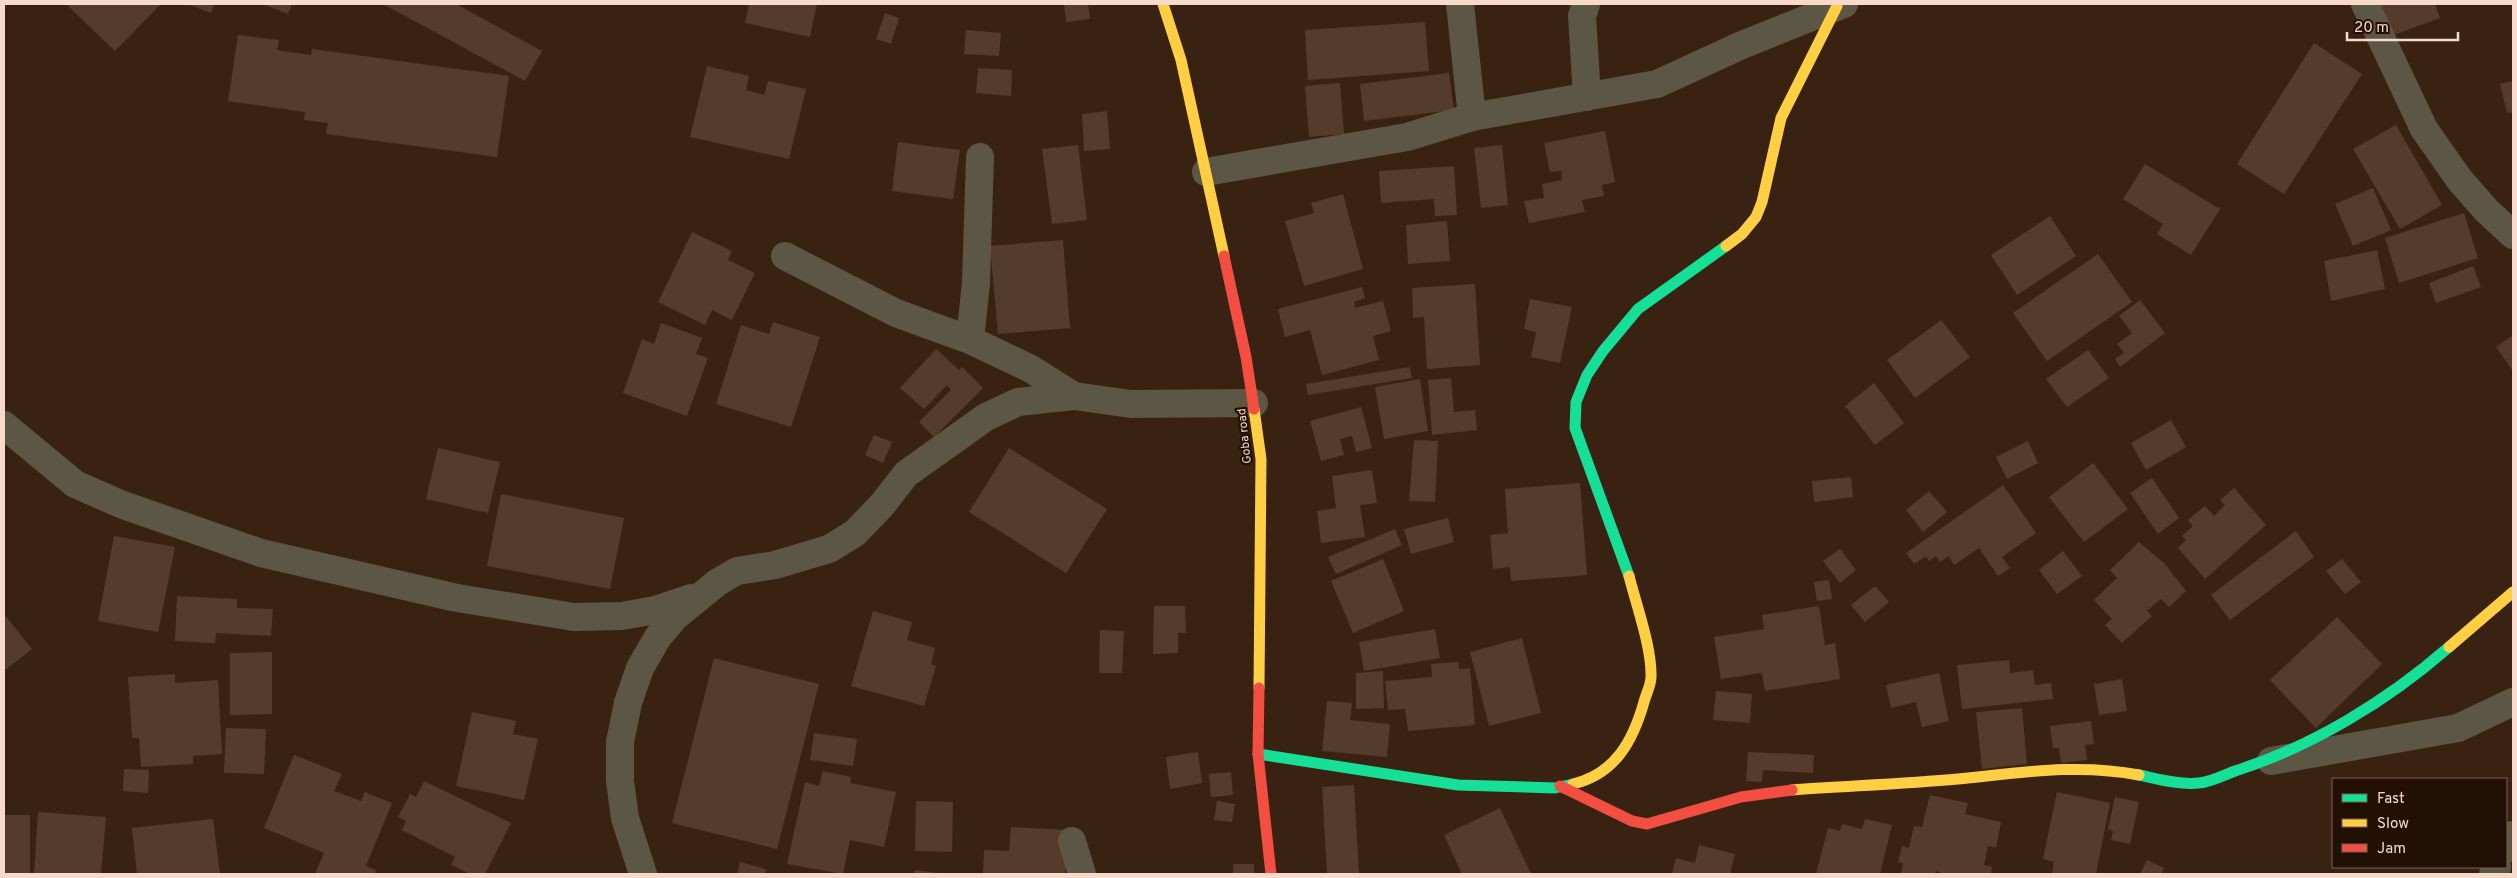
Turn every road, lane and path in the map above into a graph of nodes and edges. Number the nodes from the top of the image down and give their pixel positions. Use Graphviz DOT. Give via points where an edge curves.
graph roads {
  1 [pos="1163,4"];
  2 [pos="1460,4"];
  3 [pos="1586,4"];
  4 [pos="2365,4"];
  5 [pos="1840,5"];
  6 [pos="1587,97"];
  7 [pos="1472,117"];
  8 [pos="980,157"];
  9 [pos="1206,172"];
  10 [pos="2513,235"];
  11 [pos="784,256"];
  12 [pos="970,340"];
  13 [pos="1074,396"];
  14 [pos="1254,403"];
  15 [pos="4,425"];
  16 [pos="2513,592"];
  17 [pos="702,594"];
  18 [pos="2513,702"];
  19 [pos="1258,754"];
  20 [pos="2261,763"];
  21 [pos="1560,786"];
  22 [pos="2513,835"];
  23 [pos="1072,841"];
  24 [pos="2507,847"];
  25 [pos="643,874"];
  26 [pos="1082,874"];
  27 [pos="1272,874"];
  1 -- 9 [label="street, Goba road" via="1181,60"];
  2 -- 7 [label="street"];
  3 -- 6 [label="street" via="1582,16"];
  4 -- 10 [label="street" via="2424,129 2459,180"];
  5 -- 6 [label="street" via="1657,84"];
  5 -- 21 [label="street" via="1781,118 1756,218 1742,234 1638,309 1602,351 1576,402 1575,428 1626,565 1646,642 1651,677 1629,744 1611,765 1581,782"];
  6 -- 7 [label="street"];
  7 -- 9 [label="street" via="1407,137"];
  8 -- 12 [label="street" via="976,283"];
  9 -- 14 [label="street, Goba road"];
  11 -- 12 [label="street" via="896,313"];
  12 -- 13 [label="street" via="1031,369"];
  13 -- 14 [label="street" via="1131,404"];
  13 -- 17 [label="street" via="1018,402 986,417 906,474 855,533 829,549 774,565 738,571"];
  14 -- 19 [label="street, Goba road" via="1261,459"];
  15 -- 17 [label="street" via="75,484 124,505 261,553 337,572 457,598 574,618 622,616 655,610"];
  16 -- 20 [label="street" via="2427,666 2358,715"];
  17 -- 25 [label="street" via="675,617 658,638 640,668 628,703 620,742 620,781 625,818"];
  18 -- 20 [label="street" via="2458,728"];
  19 -- 21 [label="street" via="1458,786"];
  19 -- 27 [label="street, Goba road"];
  20 -- 21 [label="street" via="2189,784 2108,770 2067,768 1956,780 1790,789 1741,797 1647,824 1632,821"];
  22 -- 24 [label="street"];
  23 -- 26 [label="street"];
}
